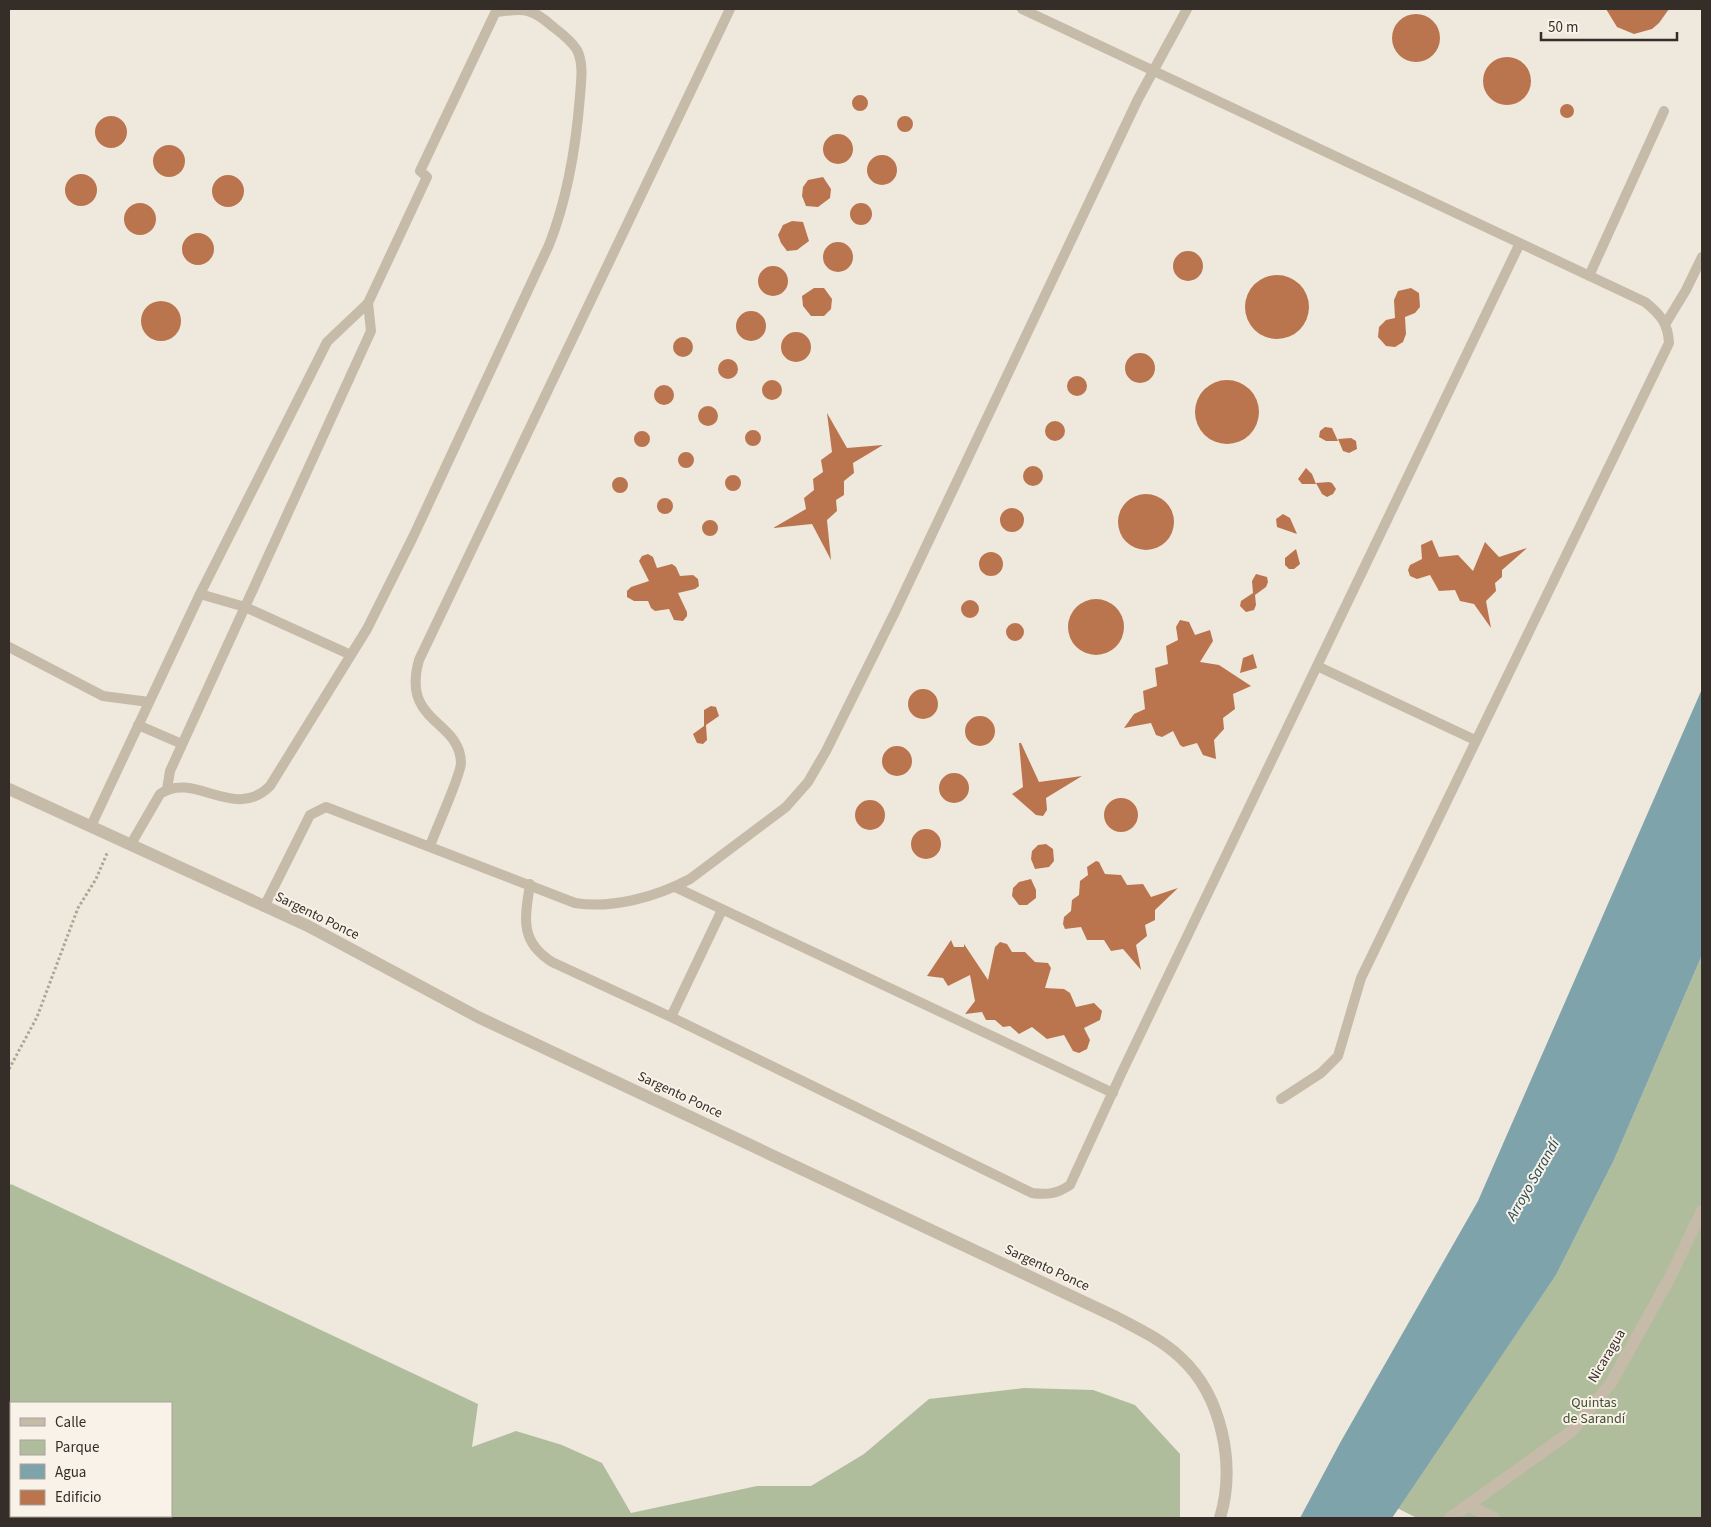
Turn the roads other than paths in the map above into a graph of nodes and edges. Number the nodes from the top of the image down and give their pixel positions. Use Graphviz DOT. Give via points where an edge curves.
graph roads {
  1 [pos="730,9"];
  2 [pos="1022,9"];
  3 [pos="1187,9"];
  4 [pos="497,10"];
  5 [pos="1153,70"];
  6 [pos="1664,111"];
  7 [pos="1520,243"];
  8 [pos="1702,257"];
  9 [pos="1589,276"];
  10 [pos="368,303"];
  11 [pos="1666,323"];
  12 [pos="200,594"];
  13 [pos="245,607"];
  14 [pos="9,647"];
  15 [pos="351,655"];
  16 [pos="1317,666"];
  17 [pos="149,702"];
  18 [pos="138,725"];
  19 [pos="1475,740"];
  20 [pos="182,744"];
  21 [pos="9,789"];
  22 [pos="167,789"];
  23 [pos="91,826"];
  24 [pos="131,844"];
  25 [pos="430,846"];
  26 [pos="530,884"];
  27 [pos="674,887"];
  28 [pos="264,907"];
  29 [pos="722,910"];
  30 [pos="671,1017"];
  31 [pos="1113,1093"];
  32 [pos="1281,1099"];
  33 [pos="1702,1211"];
  34 [pos="1468,1506"];
  35 [pos="1220,1518"];
  36 [pos="1450,1518"];
  37 [pos="1494,1518"];
  1 -- 25 [label="lane" via="419,660 414,676 416,694 428,714 454,740 461,765"];
  2 -- 5 [label="lane"];
  3 -- 5 [label="lane"];
  4 -- 10 [label="lane" via="420,171 427,176"];
  4 -- 15 [label="lane" via="536,12 577,51 581,67 571,170 549,245 413,537 367,630"];
  5 -- 7 [label="lane"];
  5 -- 27 [label="lane" via="895,612 808,782 786,807 690,880"];
  6 -- 9 [label="lane"];
  7 -- 9 [label="lane"];
  7 -- 16 [label="lane"];
  8 -- 11 [label="lane"];
  9 -- 11 [label="lane" via="1645,302"];
  10 -- 12 [label="lane" via="327,342"];
  10 -- 13 [label="lane" via="371,331"];
  11 -- 19 [label="lane" via="1669,343"];
  12 -- 13 [label="lane"];
  12 -- 17 [label="lane"];
  13 -- 15 [label="lane"];
  13 -- 20 [label="lane"];
  14 -- 17 [label="lane" via="103,696"];
  15 -- 22 [label="lane" via="270,786 260,795 236,800 178,786"];
  16 -- 19 [label="lane"];
  16 -- 31 [label="lane"];
  17 -- 18 [label="lane"];
  18 -- 20 [label="lane"];
  18 -- 23 [label="lane"];
  19 -- 32 [label="lane" via="1361,978 1338,1056 1321,1073"];
  20 -- 22 [label="lane" via="170,771"];
  21 -- 23 [label="street, Sargento Ponce"];
  22 -- 24 [label="lane" via="160,794"];
  23 -- 24 [label="street, Sargento Ponce"];
  24 -- 28 [label="street, Sargento Ponce"];
  25 -- 26 [label="lane"];
  25 -- 28 [label="lane" via="326,806 310,816"];
  26 -- 27 [label="lane" via="575,903 591,905 612,904"];
  26 -- 30 [label="lane" via="526,931 540,954"];
  27 -- 29 [label="lane"];
  28 -- 35 [label="street, Sargento Ponce" via="308,926 478,1017 1107,1312 1159,1340 1182,1358 1200,1379 1222,1430 1226,1459"];
  29 -- 30 [label="lane"];
  29 -- 31 [label="lane"];
  30 -- 31 [label="lane" via="1032,1193 1060,1192 1070,1185"];
  33 -- 34 [label="street, Nicaragua" via="1669,1279 1611,1383 1572,1430"];
  34 -- 36 [label="street, Nicaragua"];
  34 -- 37 [label="street"];
}
